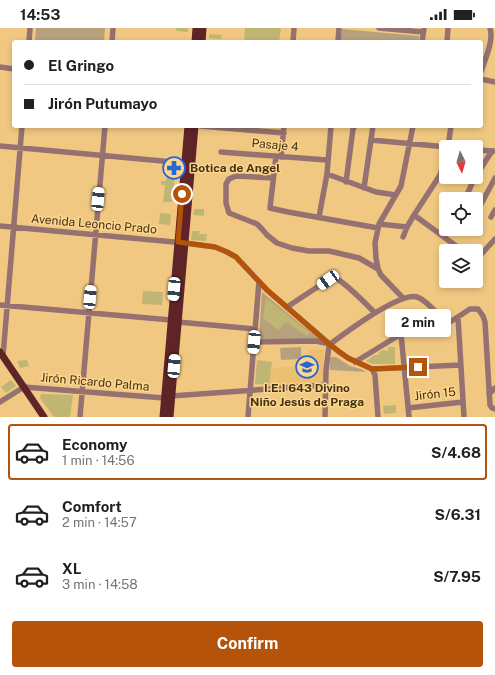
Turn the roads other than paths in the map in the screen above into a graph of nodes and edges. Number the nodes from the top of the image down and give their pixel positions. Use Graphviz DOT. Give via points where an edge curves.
graph roads {
  1 [pos="30,28"];
  2 [pos="113,28"];
  3 [pos="196,28"];
  4 [pos="203,28"];
  5 [pos="294,28"];
  6 [pos="339,28"];
  7 [pos="379,28"];
  8 [pos="448,28"];
  9 [pos="490,28"];
  10 [pos="424,30"];
  11 [pos="29,40"];
  12 [pos="112,40"];
  13 [pos="195,40"];
  14 [pos="202,40"];
  15 [pos="293,40"];
  16 [pos="338,40"];
  17 [pos="422,40"];
  18 [pos="447,40"];
  19 [pos="483,66"];
  20 [pos="0,67"];
  21 [pos="12,68"];
  22 [pos="483,79"];
  23 [pos="495,82"];
  24 [pos="22,128"];
  25 [pos="104,128"];
  26 [pos="188,128"];
  27 [pos="195,128"];
  28 [pos="225,128"];
  29 [pos="284,128"];
  30 [pos="331,128"];
  31 [pos="354,128"];
  32 [pos="373,128"];
  33 [pos="413,128"];
  34 [pos="450,128"];
  35 [pos="284,133"];
  36 [pos="371,140"];
  37 [pos="448,140"];
  38 [pos="410,144"];
  39 [pos="0,146"];
  40 [pos="439,146"];
  41 [pos="20,148"];
  42 [pos="483,150"];
  43 [pos="494,151"];
  44 [pos="221,152"];
  45 [pos="102,156"];
  46 [pos="278,157"];
  47 [pos="328,160"];
  48 [pos="184,162"];
  49 [pos="483,166"];
  50 [pos="327,174"];
  51 [pos="439,177"];
  52 [pos="273,178"];
  53 [pos="495,178"];
  54 [pos="346,182"];
  55 [pos="364,188"];
  56 [pos="396,195"];
  57 [pos="483,200"];
  58 [pos="495,210"];
  59 [pos="414,215"];
  60 [pos="491,216"];
  61 [pos="318,218"];
  62 [pos="0,226"];
  63 [pos="379,226"];
  64 [pos="13,227"];
  65 [pos="407,227"];
  66 [pos="439,233"];
  67 [pos="96,235"];
  68 [pos="444,236"];
  69 [pos="403,237"];
  70 [pos="495,239"];
  71 [pos="182,242"];
  72 [pos="454,244"];
  73 [pos="483,252"];
  74 [pos="378,269"];
  75 [pos="259,281"];
  76 [pos="403,298"];
  77 [pos="0,305"];
  78 [pos="7,305"];
  79 [pos="287,307"];
  80 [pos="89,313"];
  81 [pos="375,313"];
  82 [pos="458,317"];
  83 [pos="174,321"];
  84 [pos="447,324"];
  85 [pos="255,329"];
  86 [pos="401,334"];
  87 [pos="254,342"];
  88 [pos="329,344"];
  89 [pos="1,354"];
  90 [pos="355,362"];
  91 [pos="461,365"];
  92 [pos="404,368"];
  93 [pos="372,369"];
  94 [pos="325,385"];
  95 [pos="24,387"];
  96 [pos="495,388"];
  97 [pos="250,390"];
  98 [pos="82,392"];
  99 [pos="489,394"];
  100 [pos="168,397"];
  101 [pos="0,402"];
  102 [pos="463,402"];
  103 [pos="408,408"];
  104 [pos="495,409"];
  105 [pos="44,417"];
  106 [pos="80,417"];
  107 [pos="162,417"];
  108 [pos="170,417"];
  109 [pos="248,417"];
  110 [pos="325,417"];
  111 [pos="378,417"];
  112 [pos="409,417"];
  113 [pos="464,417"];
  1 -- 11 [label="street"];
  2 -- 12 [label="street"];
  3 -- 13 [label="main road"];
  4 -- 14 [label="main road"];
  5 -- 15 [label="street"];
  6 -- 16 [label="street"];
  7 -- 10 [label="street"];
  8 -- 18 [label="street"];
  9 -- 19 [label="street" via="492,32"];
  10 -- 17 [label="street"];
  20 -- 21 [label="street"];
  22 -- 23 [label="street"];
  24 -- 41 [label="street"];
  25 -- 45 [label="street"];
  26 -- 48 [label="main road"];
  27 -- 71 [label="main road"];
  28 -- 35 [label="street"];
  29 -- 35 [label="street"];
  30 -- 47 [label="street"];
  31 -- 54 [label="street"];
  32 -- 36 [label="street"];
  33 -- 38 [label="street"];
  34 -- 37 [label="street"];
  35 -- 46 [label="street"];
  36 -- 38 [label="street"];
  36 -- 55 [label="street"];
  38 -- 40 [label="street"];
  38 -- 56 [label="street"];
  39 -- 41 [label="street"];
  41 -- 45 [label="street"];
  41 -- 64 [label="street"];
  42 -- 43 [label="street"];
  43 -- 49 [label="street"];
  44 -- 46 [label="street, Pasaje 4"];
  45 -- 48 [label="street"];
  45 -- 67 [label="street"];
  46 -- 47 [label="street, Pasaje 4"];
  46 -- 52 [label="street"];
  47 -- 50 [label="street"];
  48 -- 71 [label="main road"];
  50 -- 54 [label="street"];
  50 -- 61 [label="street"];
  51 -- 59 [label="street"];
  52 -- 61 [label="street" via="270,208"];
  52 -- 74 [label="street" via="236,176 229,179 226,184 226,207 230,213 257,224 277,243 292,248 329,251 359,258"];
  53 -- 57 [label="street"];
  54 -- 55 [label="street"];
  55 -- 56 [label="street"];
  56 -- 63 [label="street"];
  58 -- 60 [label="street"];
  59 -- 65 [label="street"];
  59 -- 66 [label="street"];
  61 -- 63 [label="street"];
  62 -- 64 [label="street, Avenida Leoncio Prado"];
  63 -- 65 [label="street"];
  63 -- 74 [label="street" via="375,242"];
  64 -- 67 [label="street, Avenida Leoncio Prado"];
  64 -- 78 [label="street"];
  65 -- 69 [label="street"];
  67 -- 71 [label="street, Avenida Leoncio Prado"];
  67 -- 80 [label="street"];
  68 -- 72 [label="street"];
  70 -- 73 [label="street"];
  71 -- 75 [label="street, Avenida Leoncio Prado" via="215,247 227,252"];
  71 -- 83 [label="main road"];
  74 -- 76 [label="street"];
  75 -- 79 [label="street, Avenida Leoncio Prado"];
  75 -- 85 [label="street"];
  76 -- 81 [label="street"];
  76 -- 84 [label="street" via="410,296 423,300"];
  77 -- 78 [label="street"];
  78 -- 80 [label="street"];
  78 -- 89 [label="street"];
  79 -- 81 [label="street" via="333,278"];
  79 -- 88 [label="street, Avenida Leoncio Prado"];
  80 -- 83 [label="street"];
  80 -- 98 [label="street"];
  81 -- 88 [label="street"];
  82 -- 84 [label="street"];
  82 -- 91 [label="street"];
  82 -- 99 [label="street" via="470,309 478,309 485,322"];
  83 -- 85 [label="street"];
  83 -- 100 [label="main road"];
  84 -- 86 [label="street"];
  85 -- 87 [label="street"];
  86 -- 90 [label="street"];
  86 -- 92 [label="street"];
  87 -- 88 [label="street" via="316,341"];
  87 -- 97 [label="street"];
  88 -- 90 [label="street, Avenida Leoncio Prado"];
  88 -- 94 [label="street"];
  89 -- 95 [label="main road"];
  90 -- 93 [label="street, Avenida Leoncio Prado"];
  91 -- 92 [label="street"];
  91 -- 102 [label="street"];
  92 -- 93 [label="street"];
  92 -- 103 [label="street"];
  93 -- 111 [label="street" via="375,375"];
  94 -- 97 [label="street, Jirón Ricardo Palma"];
  94 -- 110 [label="street"];
  95 -- 98 [label="street, Jirón Ricardo Palma"];
  95 -- 101 [label="street"];
  95 -- 105 [label="main road"];
  96 -- 99 [label="street"];
  97 -- 100 [label="street, Jirón Ricardo Palma"];
  97 -- 109 [label="street"];
  98 -- 100 [label="street, Jirón Ricardo Palma"];
  98 -- 106 [label="street"];
  99 -- 104 [label="street" via="490,405"];
  100 -- 107 [label="main road"];
  100 -- 108 [label="main road"];
  102 -- 103 [label="street, Jirón 15"];
  102 -- 113 [label="street"];
  103 -- 112 [label="street"];
}
